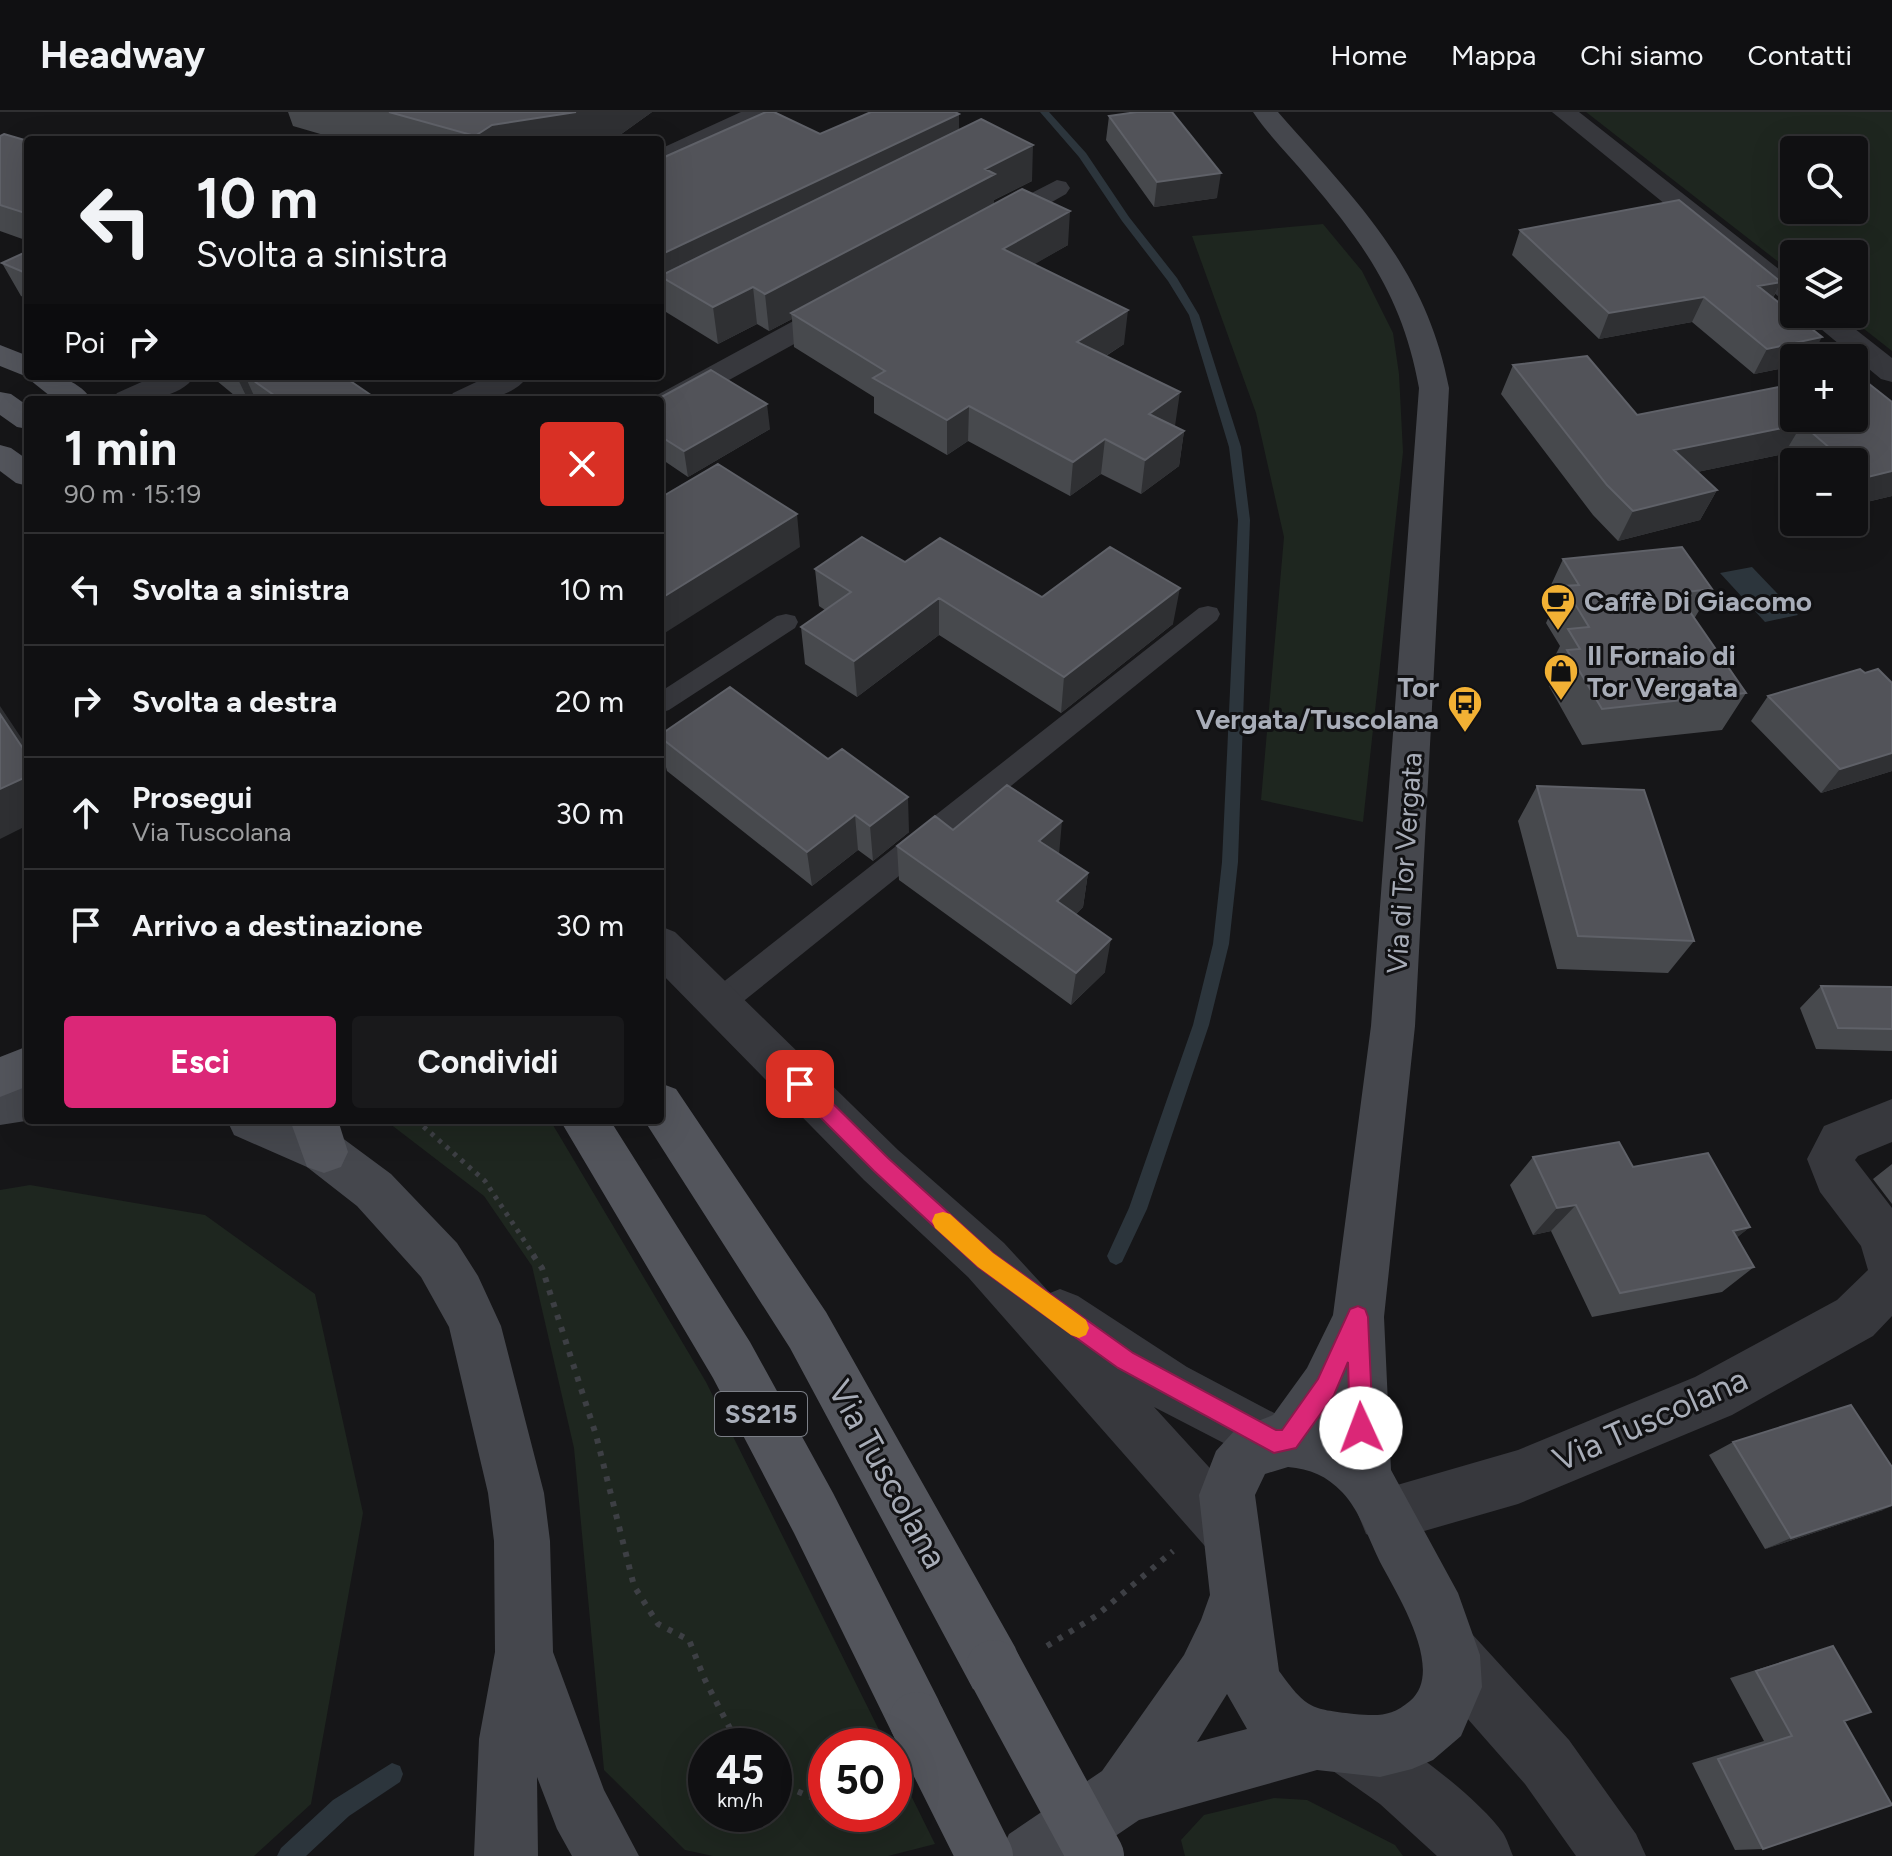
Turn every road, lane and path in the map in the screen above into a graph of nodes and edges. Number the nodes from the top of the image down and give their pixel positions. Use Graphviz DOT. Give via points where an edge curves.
graph roads {
  1 [pos="753,112"];
  2 [pos="1265,112"];
  3 [pos="1564,112"];
  4 [pos="664,156"];
  5 [pos="1057,188"];
  6 [pos="961,241"];
  7 [pos="1780,284"];
  8 [pos="866,293"];
  9 [pos="1836,328"];
  10 [pos="0,354"];
  11 [pos="24,366"];
  12 [pos="1892,373"];
  13 [pos="46,380"];
  14 [pos="171,380"];
  15 [pos="505,380"];
  16 [pos="70,396"];
  17 [pos="137,396"];
  18 [pos="472,396"];
  19 [pos="0,401"];
  20 [pos="664,403"];
  21 [pos="24,417"];
  22 [pos="0,455"];
  23 [pos="24,473"];
  24 [pos="1208,614"];
  25 [pos="786,622"];
  26 [pos="664,701"];
  27 [pos="664,948"];
  28 [pos="719,1003"];
  29 [pos="24,1068"];
  30 [pos="0,1077"];
  31 [pos="24,1101"];
  32 [pos="0,1104"];
  33 [pos="664,1110"];
  34 [pos="1892,1120"];
  35 [pos="268,1124"];
  36 [pos="421,1124"];
  37 [pos="587,1124"];
  38 [pos="319,1136"];
  39 [pos="986,1260"];
  40 [pos="1892,1266"];
  41 [pos="1892,1281"];
  42 [pos="1358,1317"];
  43 [pos="1281,1441"];
  44 [pos="1375,1494"];
  45 [pos="1231,1533"];
  46 [pos="1238,1596"];
  47 [pos="524,1652"];
  48 [pos="1451,1655"];
  49 [pos="730,1728"];
  50 [pos="1333,1742"];
  51 [pos="1124,1793"];
  52 [pos="1017,1855"];
  53 [pos="506,1856"];
  54 [pos="607,1856"];
  55 [pos="1096,1856"];
  56 [pos="1481,1856"];
  57 [pos="1614,1856"];
  1 -- 4 [label="street" via="749,119"];
  2 -- 42 [label="main road, Via di Tor Vergata" via="1405,289 1426,340 1434,388 1393,1026"];
  3 -- 7 [label="street"];
  5 -- 6 [label="street"];
  8 -- 20 [label="street"];
  9 -- 12 [label="street"];
  10 -- 11 [label="main road"];
  13 -- 16 [label="main road"];
  14 -- 17 [label="street"];
  15 -- 18 [label="street"];
  19 -- 21 [label="main road"];
  22 -- 23 [label="main road"];
  24 -- 28 [label="lane"];
  25 -- 26 [label="lane"];
  27 -- 28 [label="street"];
  28 -- 39 [label="street" via="881,1165"];
  29 -- 30 [label="main road"];
  31 -- 32 [label="main road"];
  33 -- 55 [label="main road, Via Tuscolana / SS215, bridge" via="808,1330"];
  34 -- 40 [label="street" via="1841,1141 1831,1159 1837,1176 1883,1235"];
  35 -- 38 [label="main road"];
  36 -- 49 [label="path" via="485,1181 542,1268 596,1435 634,1586 658,1624 689,1640"];
  37 -- 52 [label="main road, SS215, bridge" via="742,1380 917,1720"];
  38 -- 47 [label="main road" via="427,1245 475,1326 516,1493"];
  39 -- 43 [label="street" via="1125,1361"];
  39 -- 45 [label="street"];
  41 -- 44 [label="street, Via Tuscolana" via="1855,1318 1713,1396 1518,1477"];
  42 -- 43 [label="main road" via="1326,1387"];
  42 -- 44 [label="main road, Via di Tor Vergata"];
  43 -- 44 [label="main road" via="1328,1448 1345,1458"];
  43 -- 45 [label="main road" via="1247,1451 1233,1470 1227,1495"];
  44 -- 48 [label="main road" via="1438,1613"];
  45 -- 46 [label="main road"];
  46 -- 50 [label="main road" via="1253,1685 1291,1730"];
  46 -- 51 [label="main road" via="1232,1621 1187,1706"];
  47 -- 53 [label="main road" via="509,1739"];
  47 -- 54 [label="main road" via="579,1807"];
  48 -- 50 [label="main road" via="1452,1687 1440,1715 1412,1739 1380,1747"];
  48 -- 57 [label="street" via="1547,1762"];
  50 -- 51 [label="main road"];
  50 -- 56 [label="street" via="1418,1794"];
  51 -- 52 [label="main road"];
}
